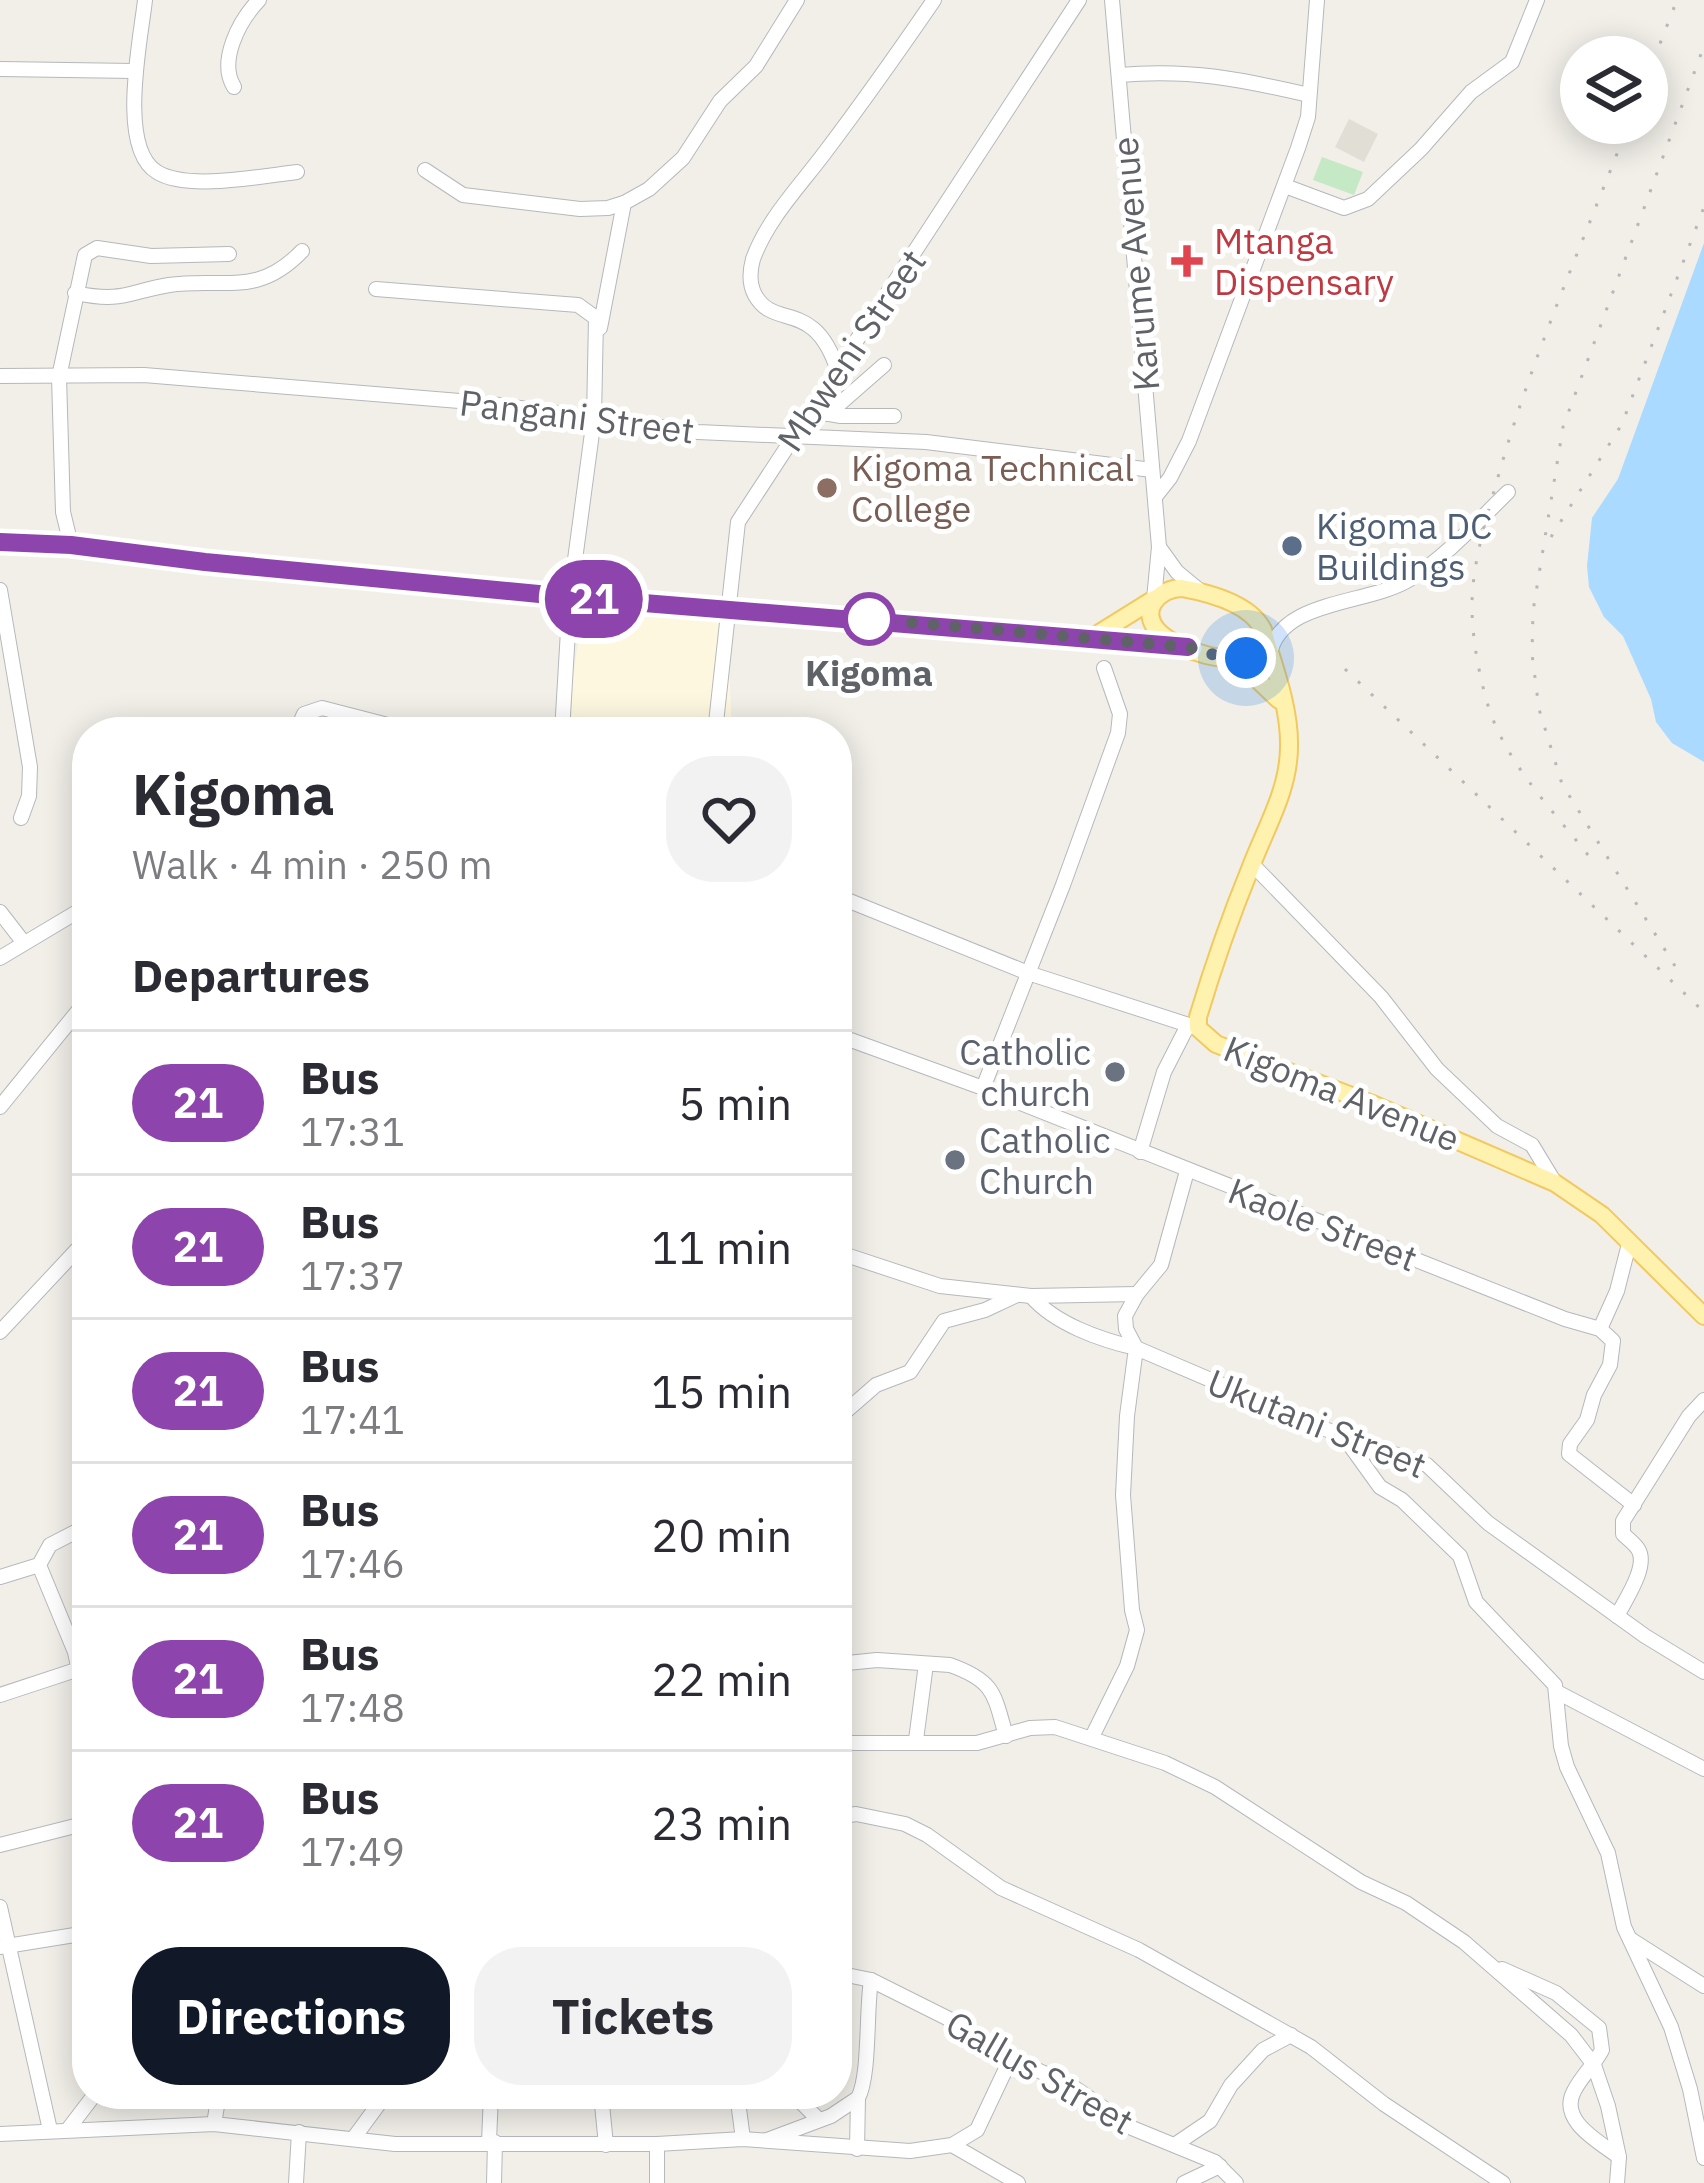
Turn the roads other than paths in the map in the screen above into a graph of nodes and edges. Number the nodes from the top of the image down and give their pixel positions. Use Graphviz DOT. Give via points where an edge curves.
graph roads {
  1 [pos="145,0"];
  2 [pos="259,0"];
  3 [pos="797,0"];
  4 [pos="934,0"];
  5 [pos="1079,0"];
  6 [pos="1112,0"];
  7 [pos="1317,0"];
  8 [pos="1537,0"];
  9 [pos="0,69"];
  10 [pos="134,71"];
  11 [pos="1119,75"];
  12 [pos="234,87"];
  13 [pos="1309,95"];
  14 [pos="425,170"];
  15 [pos="296,172"];
  16 [pos="1285,186"];
  17 [pos="624,203"];
  18 [pos="302,251"];
  19 [pos="229,254"];
  20 [pos="376,290"];
  21 [pos="75,293"];
  22 [pos="597,342"];
  23 [pos="884,365"];
  24 [pos="838,371"];
  25 [pos="0,376"];
  26 [pos="59,377"];
  27 [pos="820,413"];
  28 [pos="894,416"];
  29 [pos="594,418"];
  30 [pos="794,436"];
  31 [pos="1152,470"];
  32 [pos="1508,492"];
  33 [pos="1154,498"];
  34 [pos="0,542"];
  35 [pos="71,545"];
  36 [pos="1159,547"];
  37 [pos="0,590"];
  38 [pos="1203,593"];
  39 [pos="570,597"];
  40 [pos="1154,599"];
  41 [pos="726,610"];
  42 [pos="1263,630"];
  43 [pos="1093,638"];
  44 [pos="1188,647"];
  45 [pos="1270,654"];
  46 [pos="1236,659"];
  47 [pos="1104,668"];
  48 [pos="1283,705"];
  49 [pos="303,717"];
  50 [pos="357,717"];
  51 [pos="563,717"];
  52 [pos="716,717"];
  53 [pos="21,818"];
  54 [pos="1252,864"];
  55 [pos="852,902"];
  56 [pos="0,912"];
  57 [pos="72,915"];
  58 [pos="24,944"];
  59 [pos="0,958"];
  60 [pos="1028,973"];
  61 [pos="72,1018"];
  62 [pos="1192,1028"];
  63 [pos="852,1040"];
  64 [pos="983,1088"];
  65 [pos="0,1107"];
  66 [pos="1140,1152"];
  67 [pos="1187,1171"];
  68 [pos="1556,1183"];
  69 [pos="1629,1244"];
  70 [pos="72,1255"];
  71 [pos="852,1257"];
  72 [pos="1137,1294"];
  73 [pos="1024,1296"];
  74 [pos="1704,1316"];
  75 [pos="1600,1329"];
  76 [pos="0,1332"];
  77 [pos="1136,1348"];
  78 [pos="875,1385"];
  79 [pos="852,1393"];
  80 [pos="1704,1400"];
  81 [pos="852,1406"];
  82 [pos="1344,1437"];
  83 [pos="1634,1505"];
  84 [pos="72,1533"];
  85 [pos="39,1565"];
  86 [pos="0,1577"];
  87 [pos="1617,1616"];
  88 [pos="72,1645"];
  89 [pos="852,1662"];
  90 [pos="926,1664"];
  91 [pos="72,1672"];
  92 [pos="1704,1672"];
  93 [pos="1557,1692"];
  94 [pos="0,1695"];
  95 [pos="1006,1736"];
  96 [pos="1092,1738"];
  97 [pos="916,1740"];
  98 [pos="852,1742"];
  99 [pos="1704,1769"];
  100 [pos="852,1816"];
  101 [pos="72,1827"];
  102 [pos="0,1845"];
  103 [pos="0,1907"];
  104 [pos="72,1936"];
  105 [pos="1630,1939"];
  106 [pos="4,1946"];
  107 [pos="1498,1968"];
  108 [pos="852,1976"];
  109 [pos="871,1980"];
  110 [pos="1704,1986"];
  111 [pos="1291,2035"];
  112 [pos="1011,2057"];
  113 [pos="1594,2065"];
  114 [pos="858,2098"];
  115 [pos="852,2101"];
  116 [pos="84,2109"];
  117 [pos="216,2109"];
  118 [pos="375,2109"];
  119 [pos="491,2109"];
  120 [pos="602,2109"];
  121 [pos="739,2109"];
  122 [pos="808,2109"];
  123 [pos="838,2109"];
  124 [pos="819,2120"];
  125 [pos="214,2124"];
  126 [pos="69,2128"];
  127 [pos="50,2130"];
  128 [pos="299,2132"];
  129 [pos="0,2134"];
  130 [pos="353,2139"];
  131 [pos="743,2139"];
  132 [pos="492,2142"];
  133 [pos="762,2142"];
  134 [pos="657,2144"];
  135 [pos="1175,2144"];
  136 [pos="606,2145"];
  137 [pos="952,2145"];
  138 [pos="857,2150"];
  139 [pos="1190,2152"];
  140 [pos="1619,2157"];
  141 [pos="1704,2158"];
  142 [pos="1220,2166"];
  143 [pos="994,2178"];
  144 [pos="296,2183"];
  145 [pos="494,2183"];
  146 [pos="657,2183"];
  147 [pos="1018,2183"];
  148 [pos="1184,2183"];
  149 [pos="1236,2183"];
  150 [pos="1503,2183"];
  151 [pos="1617,2183"];
  1 -- 10 [label="street"];
  2 -- 12 [label="street" via="232,50 227,70"];
  3 -- 17 [label="street" via="682,158"];
  4 -- 24 [label="street" via="782,207 751,265 756,298 814,326"];
  5 -- 24 [label="street, Mbweni Street"];
  6 -- 11 [label="street, Karume Avenue"];
  7 -- 13 [label="street"];
  8 -- 16 [label="street" via="1512,62 1471,92 1368,199 1344,208"];
  9 -- 10 [label="street"];
  10 -- 15 [label="street" via="141,149 153,171 208,180"];
  11 -- 13 [label="street" via="1173,70"];
  11 -- 31 [label="street, Karume Avenue"];
  13 -- 16 [label="street"];
  14 -- 17 [label="street" via="463,195 580,209"];
  16 -- 33 [label="street" via="1189,441"];
  17 -- 22 [label="street"];
  18 -- 21 [label="street" via="250,284 172,284 120,298"];
  19 -- 21 [label="street" via="97,248 81,264"];
  20 -- 22 [label="street" via="578,305 596,318"];
  21 -- 26 [label="street"];
  22 -- 29 [label="street"];
  23 -- 27 [label="street"];
  24 -- 27 [label="street, Mbweni Street"];
  25 -- 26 [label="street, Pangani Street"];
  26 -- 29 [label="street, Pangani Street" via="144,375"];
  26 -- 35 [label="street"];
  27 -- 28 [label="street"];
  27 -- 30 [label="street, Mbweni Street"];
  29 -- 30 [label="street, Pangani Street"];
  29 -- 39 [label="street"];
  30 -- 31 [label="street, Pangani Street" via="926,442"];
  30 -- 41 [label="street, Mbweni Street" via="738,521"];
  31 -- 33 [label="street, Karume Avenue"];
  32 -- 45 [label="street" via="1416,576 1292,619"];
  33 -- 36 [label="street, Karume Avenue"];
  34 -- 35 [label="main road"];
  35 -- 39 [label="main road"];
  36 -- 38 [label="street"];
  36 -- 40 [label="street, Karume Avenue"];
  37 -- 53 [label="street" via="30,766"];
  38 -- 40 [label="main road" via="1173,588"];
  38 -- 42 [label="main road" via="1250,614"];
  39 -- 41 [label="main road"];
  39 -- 51 [label="street"];
  40 -- 43 [label="main road"];
  40 -- 44 [label="main road" via="1154,626"];
  41 -- 43 [label="main road"];
  41 -- 52 [label="street, Mbweni Street"];
  42 -- 45 [label="main road, Kigoma Avenue"];
  42 -- 46 [label="main road" via="1257,652"];
  43 -- 44 [label="main road"];
  44 -- 46 [label="main road"];
  45 -- 48 [label="main road, Kigoma Avenue"];
  46 -- 48 [label="main road"];
  47 -- 60 [label="street" via="1118,733"];
  48 -- 54 [label="main road, Kigoma Avenue" via="1287,769"];
  49 -- 50 [label="street" via="322,708"];
  54 -- 62 [label="main road, Kigoma Avenue"];
  54 -- 68 [label="street" via="1381,997 1437,1069 1497,1126 1532,1145"];
  55 -- 60 [label="street"];
  56 -- 58 [label="street"];
  57 -- 58 [label="street"];
  58 -- 59 [label="street"];
  60 -- 62 [label="street"];
  60 -- 64 [label="street"];
  61 -- 65 [label="street"];
  62 -- 66 [label="street" via="1164,1072"];
  62 -- 68 [label="main road, Kigoma Avenue"];
  63 -- 64 [label="street, Kaole Street"];
  64 -- 66 [label="street, Kaole Street"];
  66 -- 67 [label="street, Kaole Street"];
  67 -- 72 [label="street" via="1161,1265"];
  67 -- 75 [label="street, Kaole Street"];
  68 -- 69 [label="main road, Kigoma Avenue"];
  69 -- 74 [label="main road, Kigoma Avenue"];
  69 -- 75 [label="street"];
  70 -- 76 [label="street"];
  71 -- 73 [label="street" via="940,1286"];
  72 -- 73 [label="street"];
  72 -- 77 [label="street" via="1125,1316"];
  73 -- 77 [label="street, Ukutani Street"];
  73 -- 78 [label="street" via="944,1322 910,1372"];
  75 -- 83 [label="street" via="1613,1341 1610,1366 1569,1454"];
  77 -- 82 [label="street, Ukutani Street"];
  77 -- 96 [label="street" via="1123,1495 1137,1630"];
  78 -- 79 [label="street"];
  78 -- 81 [label="street"];
  80 -- 83 [label="street"];
  82 -- 87 [label="street, Ukutani Street" via="1427,1465 1488,1523"];
  82 -- 93 [label="street" via="1380,1487 1460,1556 1476,1602"];
  83 -- 87 [label="street" via="1621,1528 1641,1557"];
  84 -- 85 [label="street" via="50,1544"];
  85 -- 86 [label="street"];
  85 -- 88 [label="street"];
  87 -- 92 [label="street, Ukutani Street"];
  89 -- 90 [label="street"];
  90 -- 95 [label="street" via="950,1665 990,1687"];
  90 -- 97 [label="street"];
  91 -- 94 [label="street"];
  93 -- 99 [label="street"];
  93 -- 105 [label="street" via="1561,1747 1608,1853"];
  95 -- 96 [label="street" via="1043,1726"];
  95 -- 97 [label="street"];
  96 -- 107 [label="street" via="1215,1787"];
  97 -- 98 [label="street"];
  100 -- 111 [label="street" via="916,1829 1001,1888 1108,1933"];
  101 -- 102 [label="street"];
  103 -- 106 [label="street"];
  104 -- 106 [label="street"];
  105 -- 110 [label="street"];
  105 -- 141 [label="street" via="1671,2027"];
  106 -- 127 [label="street"];
  107 -- 113 [label="street"];
  107 -- 113 [label="street" via="1541,1984 1590,2018 1603,2039"];
  108 -- 109 [label="street, Gallus Street"];
  109 -- 112 [label="street, Gallus Street"];
  109 -- 114 [label="street"];
  111 -- 135 [label="street" via="1263,2050 1210,2121"];
  111 -- 150 [label="street"];
  112 -- 135 [label="street, Gallus Street" via="1132,2128"];
  112 -- 137 [label="street" via="976,2130"];
  113 -- 140 [label="street"];
  113 -- 140 [label="street" via="1573,2093 1571,2111"];
  114 -- 115 [label="street"];
  114 -- 138 [label="street"];
  116 -- 126 [label="street"];
  117 -- 125 [label="street"];
  118 -- 130 [label="street"];
  119 -- 132 [label="street"];
  120 -- 136 [label="street"];
  121 -- 131 [label="street"];
  122 -- 124 [label="street"];
  123 -- 124 [label="street"];
  124 -- 133 [label="street"];
  125 -- 126 [label="street"];
  125 -- 128 [label="street"];
  126 -- 127 [label="street"];
  127 -- 129 [label="street"];
  128 -- 130 [label="street"];
  128 -- 144 [label="street"];
  130 -- 132 [label="street"];
  131 -- 133 [label="street"];
  131 -- 134 [label="street"];
  132 -- 136 [label="street"];
  132 -- 145 [label="street"];
  133 -- 138 [label="street"];
  134 -- 136 [label="street"];
  134 -- 146 [label="street"];
  135 -- 139 [label="street, Gallus Street"];
  137 -- 138 [label="street"];
  137 -- 143 [label="street"];
  139 -- 142 [label="street, Gallus Street"];
  139 -- 148 [label="street"];
  140 -- 151 [label="street"];
  142 -- 148 [label="street"];
  142 -- 149 [label="street, Gallus Street"];
  143 -- 147 [label="street"];
}
